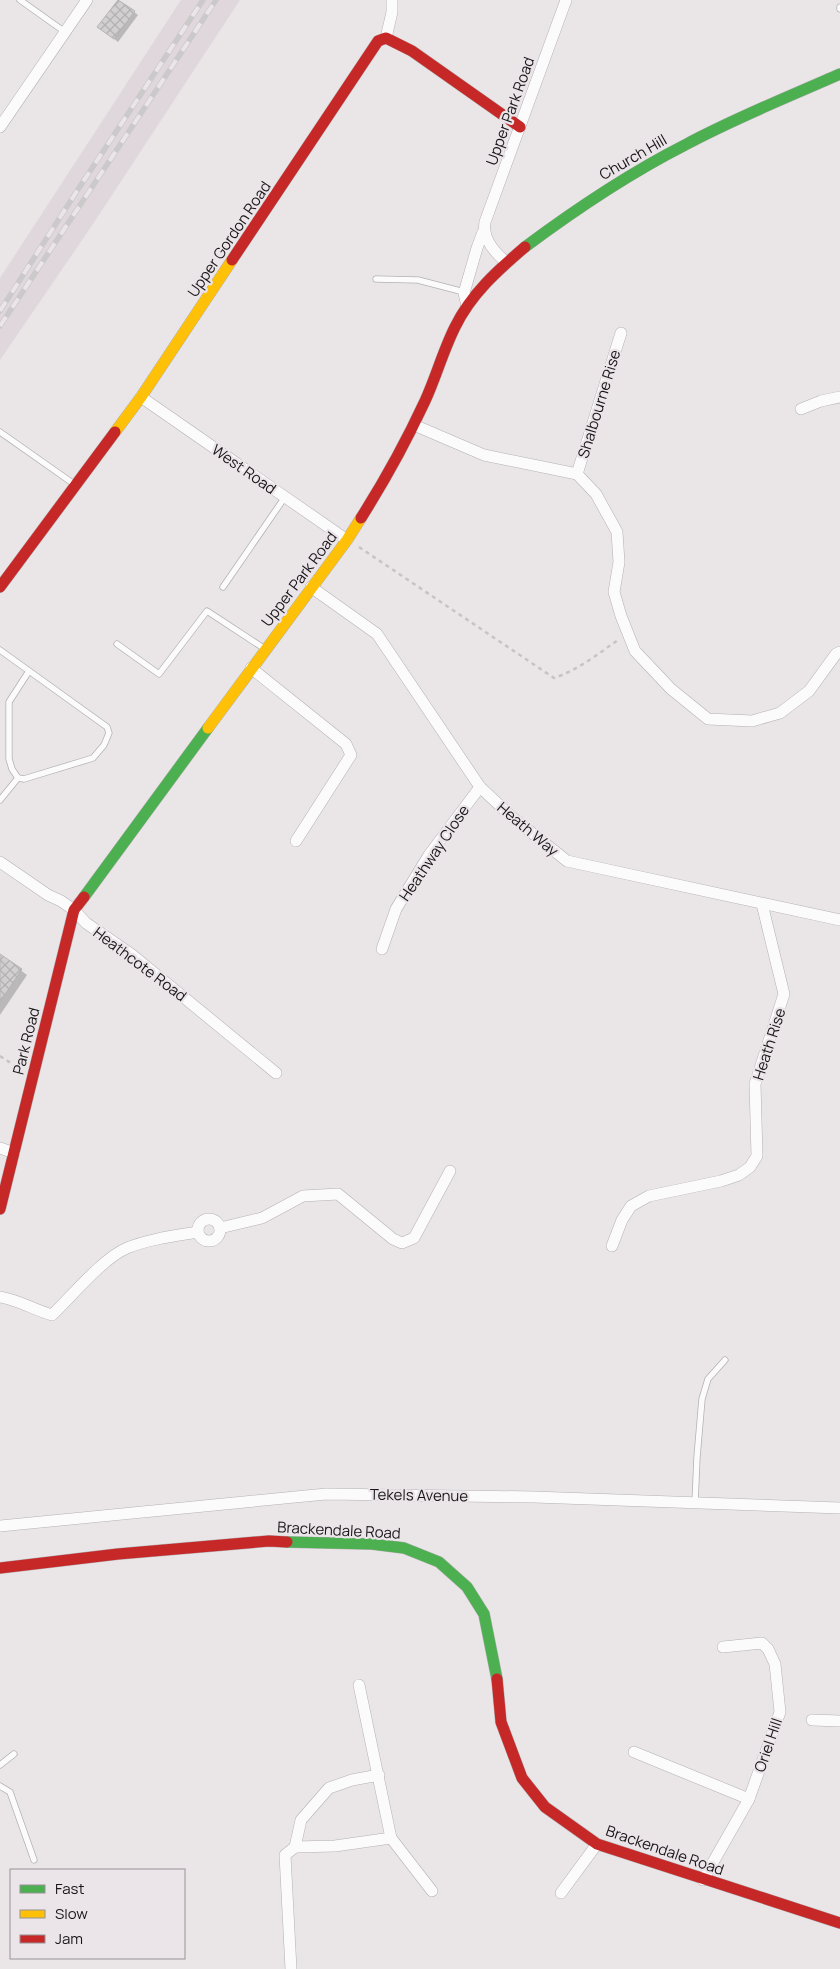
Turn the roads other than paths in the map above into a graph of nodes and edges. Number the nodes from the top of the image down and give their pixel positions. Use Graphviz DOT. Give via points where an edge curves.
graph roads {
  1 [pos="20,0"];
  2 [pos="87,0"];
  3 [pos="392,0"];
  4 [pos="566,0"];
  5 [pos="65,32"];
  6 [pos="386,38"];
  7 [pos="840,74"];
  8 [pos="0,126"];
  9 [pos="520,127"];
  10 [pos="483,232"];
  11 [pos="506,262"];
  12 [pos="376,279"];
  13 [pos="464,292"];
  14 [pos="467,306"];
  15 [pos="621,333"];
  16 [pos="840,397"];
  17 [pos="141,398"];
  18 [pos="801,409"];
  19 [pos="414,425"];
  20 [pos="0,432"];
  21 [pos="577,474"];
  22 [pos="76,486"];
  23 [pos="285,497"];
  24 [pos="347,540"];
  25 [pos="0,585"];
  26 [pos="223,587"];
  27 [pos="311,587"];
  28 [pos="117,644"];
  29 [pos="265,649"];
  30 [pos="0,650"];
  31 [pos="840,652"];
  32 [pos="251,668"];
  33 [pos="29,671"];
  34 [pos="18,778"];
  35 [pos="480,787"];
  36 [pos="0,800"];
  37 [pos="296,841"];
  38 [pos="0,862"];
  39 [pos="762,904"];
  40 [pos="74,910"];
  41 [pos="840,920"];
  42 [pos="382,949"];
  43 [pos="276,1073"];
  44 [pos="0,1148"];
  45 [pos="14,1153"];
  46 [pos="450,1171"];
  47 [pos="0,1209"];
  48 [pos="612,1246"];
  49 [pos="0,1297"];
  50 [pos="725,1360"];
  51 [pos="695,1503"];
  52 [pos="840,1508"];
  53 [pos="0,1526"];
  54 [pos="0,1568"];
  55 [pos="724,1647"];
  56 [pos="358,1685"];
  57 [pos="812,1720"];
  58 [pos="840,1721"];
  59 [pos="634,1752"];
  60 [pos="14,1754"];
  61 [pos="0,1765"];
  62 [pos="379,1775"];
  63 [pos="0,1786"];
  64 [pos="749,1799"];
  65 [pos="391,1838"];
  66 [pos="597,1844"];
  67 [pos="295,1846"];
  68 [pos="34,1860"];
  69 [pos="703,1880"];
  70 [pos="432,1891"];
  71 [pos="561,1893"];
  72 [pos="840,1923"];
  73 [pos="291,1969"];
  1 -- 5 [label="lane"];
  2 -- 5 [label="street"];
  3 -- 6 [label="street"];
  4 -- 9 [label="street, Upper Park Road"];
  5 -- 8 [label="street"];
  6 -- 9 [label="street" via="412,51"];
  6 -- 17 [label="street, Upper Gordon Road" via="378,41"];
  7 -- 11 [label="street, Church Hill" via="719,128 634,172 564,218"];
  9 -- 10 [label="street, Upper Park Road"];
  10 -- 11 [label="street" via="496,254"];
  10 -- 13 [label="street, Upper Park Road"];
  11 -- 14 [label="street, Church Hill"];
  12 -- 13 [label="lane" via="418,280"];
  13 -- 14 [label="street, Upper Park Road"];
  14 -- 19 [label="street, Upper Park Road"];
  15 -- 21 [label="street, Shalbourne Rise"];
  16 -- 18 [label="street"];
  17 -- 22 [label="street, Upper Gordon Road"];
  17 -- 23 [label="street, West Road"];
  19 -- 21 [label="street, Shalbourne Rise" via="484,455"];
  19 -- 24 [label="street, Upper Park Road" via="386,480"];
  20 -- 22 [label="lane"];
  21 -- 31 [label="street, Shalbourne Rise" via="596,494 618,532 619,562 614,592 635,651 671,689 708,719 752,721 780,713 809,691"];
  22 -- 25 [label="street, Upper Gordon Road"];
  23 -- 24 [label="street, West Road"];
  23 -- 26 [label="lane"];
  24 -- 27 [label="street, Upper Park Road"];
  27 -- 29 [label="street, Upper Park Road"];
  27 -- 35 [label="street, Heath Way" via="376,634"];
  28 -- 29 [label="lane" via="159,674 207,612"];
  29 -- 32 [label="street, Upper Park Road"];
  30 -- 33 [label="lane"];
  32 -- 37 [label="street" via="346,744 351,755"];
  32 -- 40 [label="street, Upper Park Road"];
  33 -- 34 [label="lane" via="9,702 9,759"];
  33 -- 34 [label="lane" via="108,727 109,733 93,758 24,779"];
  34 -- 36 [label="lane"];
  35 -- 39 [label="street, Heath Way" via="512,818 567,862"];
  35 -- 42 [label="street, Heathway Close" via="429,855 396,909"];
  38 -- 40 [label="street, Heathcote Road"];
  39 -- 41 [label="street, Heath Way"];
  39 -- 48 [label="street, Heath Rise" via="784,994 755,1084 757,1156 740,1175 649,1196 631,1206"];
  40 -- 43 [label="street, Heathcote Road" via="86,923 131,954"];
  40 -- 45 [label="street, Park Road"];
  44 -- 45 [label="street"];
  45 -- 47 [label="street, Park Road"];
  46 -- 49 [label="street" via="414,1238 402,1242 393,1239 338,1194 303,1196 262,1218 220,1228 216,1238 209,1241 198,1232 125,1249 106,1262 52,1315"];
  50 -- 51 [label="lane" via="708,1379 702,1399"];
  51 -- 52 [label="street, Tekels Avenue"];
  51 -- 53 [label="street, Tekels Avenue" via="326,1494"];
  54 -- 66 [label="street, Brackendale Road" via="269,1541 372,1544 404,1548 439,1562 467,1587 484,1614 496,1668 500,1722 522,1778 544,1807"];
  55 -- 64 [label="street, Oriel Hill" via="762,1643 775,1664 780,1712"];
  56 -- 62 [label="street"];
  57 -- 58 [label="street"];
  59 -- 64 [label="street"];
  60 -- 61 [label="lane"];
  62 -- 65 [label="street"];
  62 -- 67 [label="street" via="329,1788 301,1820"];
  63 -- 68 [label="lane" via="10,1792"];
  64 -- 69 [label="street, Oriel Hill"];
  65 -- 67 [label="street" via="335,1846"];
  65 -- 70 [label="street"];
  66 -- 69 [label="street, Brackendale Road"];
  66 -- 71 [label="street"];
  67 -- 73 [label="street" via="285,1855"];
  69 -- 72 [label="street, Brackendale Road"];
}
